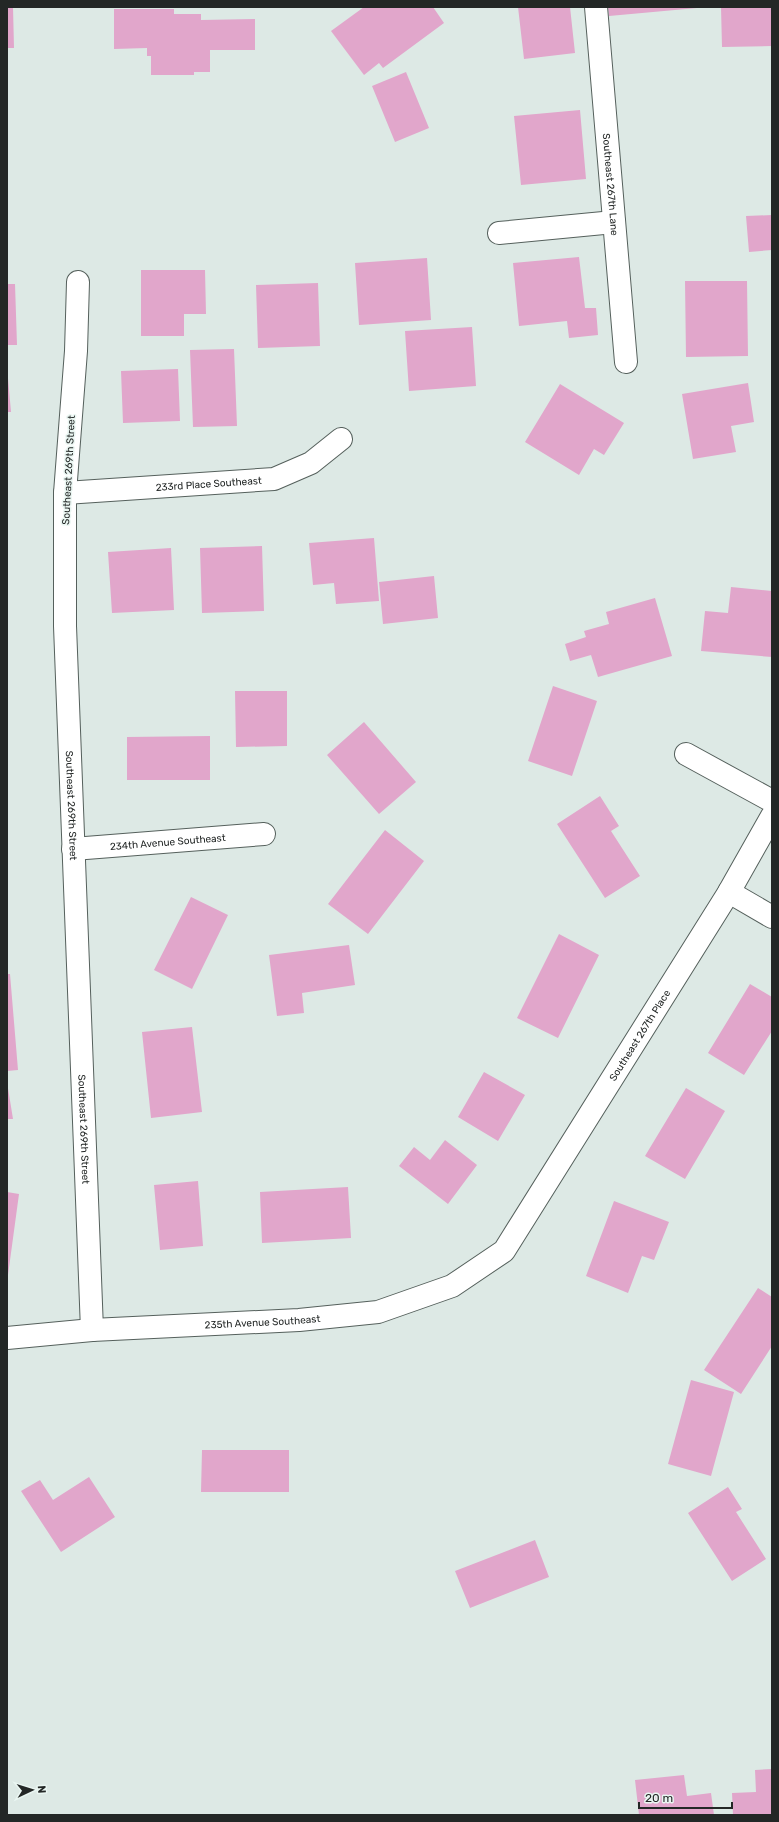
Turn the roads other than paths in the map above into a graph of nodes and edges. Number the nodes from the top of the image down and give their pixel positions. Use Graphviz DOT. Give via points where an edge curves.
graph roads {
  1 [pos="596,7"];
  2 [pos="614,222"];
  3 [pos="499,233"];
  4 [pos="78,282"];
  5 [pos="626,362"];
  6 [pos="341,438"];
  7 [pos="65,493"];
  8 [pos="686,754"];
  9 [pos="772,801"];
  10 [pos="772,816"];
  11 [pos="264,834"];
  12 [pos="73,849"];
  13 [pos="729,892"];
  14 [pos="772,917"];
  15 [pos="504,1251"];
  16 [pos="92,1330"];
  17 [pos="7,1338"];
  1 -- 2 [label="street, Southeast 267th Lane"];
  2 -- 3 [label="street"];
  2 -- 5 [label="street, Southeast 267th Lane"];
  4 -- 7 [label="street, Southeast 269th Street" via="76,351"];
  6 -- 7 [label="street, 233rd Place Southeast" via="310,463 274,479"];
  7 -- 12 [label="street, Southeast 269th Street" via="65,626"];
  8 -- 9 [label="street"];
  10 -- 13 [label="street, Southeast 267th Place"];
  11 -- 12 [label="street, 234th Avenue Southeast"];
  12 -- 16 [label="street, Southeast 269th Street"];
  13 -- 14 [label="street"];
  13 -- 15 [label="street, Southeast 267th Place"];
  15 -- 16 [label="street, 235th Avenue Southeast" via="452,1286 378,1312 299,1320"];
  16 -- 17 [label="street, 235th Avenue Southeast"];
}
